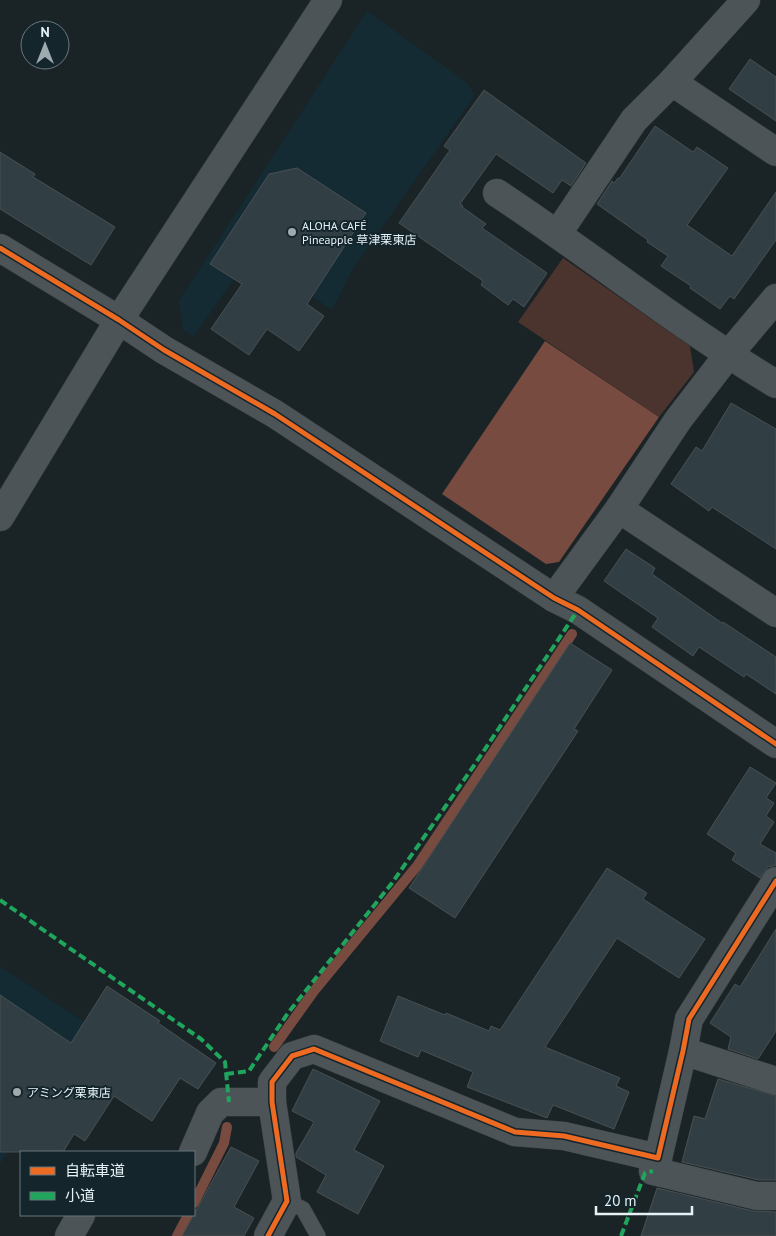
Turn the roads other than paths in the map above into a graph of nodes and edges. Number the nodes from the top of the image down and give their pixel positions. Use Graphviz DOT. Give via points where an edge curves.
graph roads {
  1 [pos="328,0"];
  2 [pos="746,0"];
  3 [pos="672,82"];
  4 [pos="776,152"];
  5 [pos="497,193"];
  6 [pos="558,233"];
  7 [pos="0,248"];
  8 [pos="776,298"];
  9 [pos="120,320"];
  10 [pos="728,355"];
  11 [pos="776,384"];
  12 [pos="619,509"];
  13 [pos="0,517"];
  14 [pos="554,598"];
  15 [pos="776,612"];
  16 [pos="776,744"];
  17 [pos="776,881"];
  18 [pos="683,1051"];
  19 [pos="776,1081"];
  20 [pos="272,1102"];
  21 [pos="193,1151"];
  22 [pos="658,1158"];
  23 [pos="776,1196"];
  24 [pos="287,1201"];
  25 [pos="80,1216"];
  26 [pos="69,1236"];
  27 [pos="268,1236"];
  28 [pos="318,1236"];
  1 -- 9 [label="street"];
  2 -- 3 [label="street"];
  3 -- 4 [label="street"];
  3 -- 6 [label="street" via="634,120"];
  5 -- 6 [label="street"];
  6 -- 10 [label="street"];
  7 -- 9 [label="street"];
  8 -- 10 [label="street"];
  9 -- 13 [label="street"];
  9 -- 14 [label="street" via="164,350 275,414"];
  10 -- 11 [label="street"];
  10 -- 12 [label="street" via="678,420"];
  12 -- 14 [label="street"];
  12 -- 15 [label="street"];
  14 -- 16 [label="street" via="578,610"];
  17 -- 18 [label="street" via="689,1019"];
  18 -- 19 [label="street"];
  18 -- 22 [label="street"];
  20 -- 21 [label="street" via="222,1102 210,1113"];
  20 -- 22 [label="street" via="272,1082 292,1056 314,1049 515,1132 564,1136"];
  20 -- 24 [label="street"];
  22 -- 23 [label="street" via="653,1170 757,1196"];
  24 -- 27 [label="street"];
  24 -- 28 [label="lane" via="303,1209"];
  25 -- 26 [label="street"];
}
